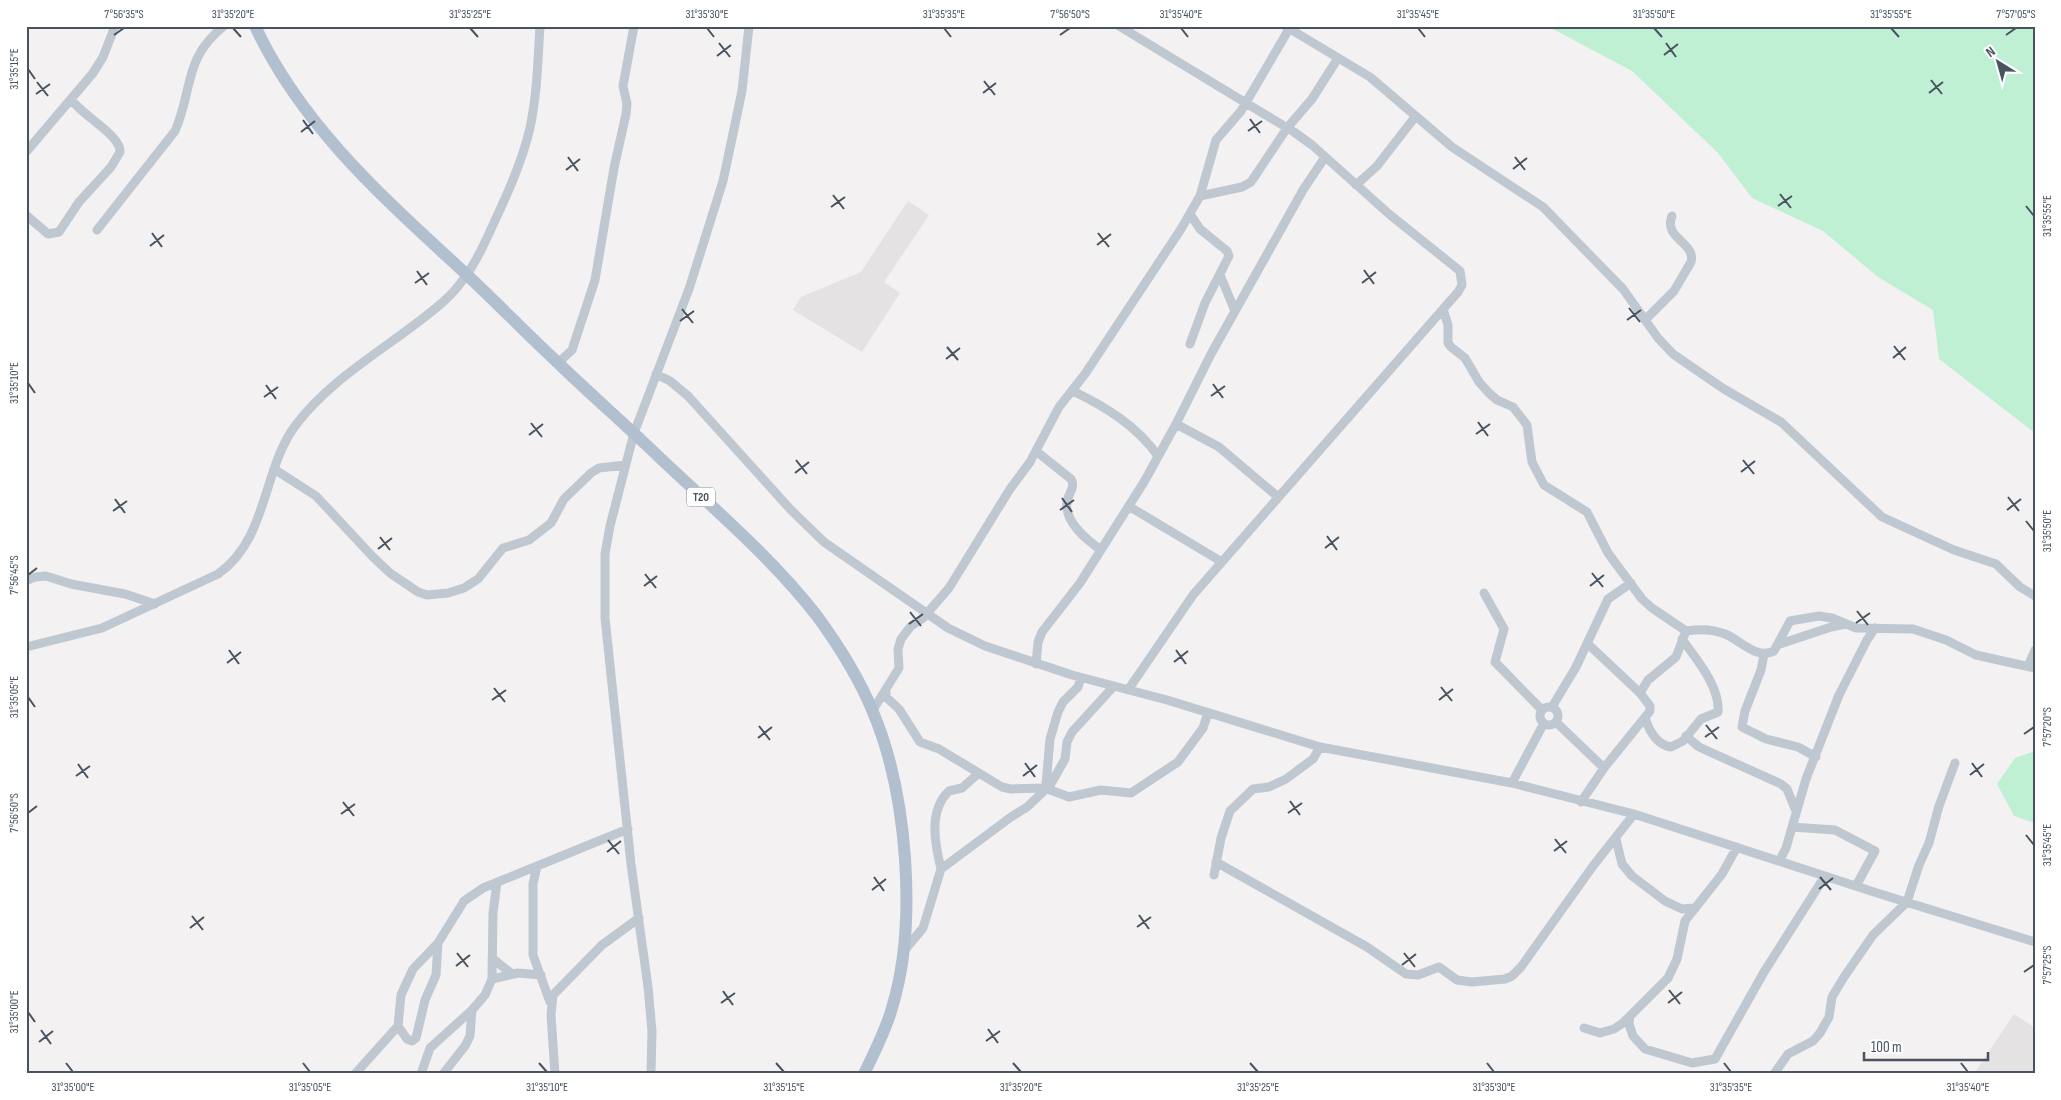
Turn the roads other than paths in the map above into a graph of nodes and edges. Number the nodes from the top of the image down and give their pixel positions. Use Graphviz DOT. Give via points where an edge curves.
graph roads {
  1 [pos="116,26"];
  2 [pos="224,26"];
  3 [pos="255,26"];
  4 [pos="540,26"];
  5 [pos="634,26"];
  6 [pos="749,26"];
  7 [pos="1119,26"];
  8 [pos="1287,27"];
  9 [pos="1338,58"];
  10 [pos="71,99"];
  11 [pos="1245,104"];
  12 [pos="1416,117"];
  13 [pos="1287,128"];
  14 [pos="26,152"];
  15 [pos="1325,156"];
  16 [pos="1356,185"];
  17 [pos="1200,196"];
  18 [pos="26,214"];
  19 [pos="1190,214"];
  20 [pos="1672,216"];
  21 [pos="97,230"];
  22 [pos="467,274"];
  23 [pos="1220,275"];
  24 [pos="1443,309"];
  25 [pos="1235,311"];
  26 [pos="1645,320"];
  27 [pos="1190,344"];
  28 [pos="558,364"];
  29 [pos="656,374"];
  30 [pos="1073,391"];
  31 [pos="1176,424"];
  32 [pos="634,433"];
  33 [pos="1036,451"];
  34 [pos="1158,456"];
  35 [pos="625,465"];
  36 [pos="274,469"];
  37 [pos="1277,496"];
  38 [pos="1130,507"];
  39 [pos="1101,550"];
  40 [pos="1222,562"];
  41 [pos="26,570"];
  42 [pos="40,576"];
  43 [pos="26,581"];
  44 [pos="1631,583"];
  45 [pos="1484,593"];
  46 [pos="2035,596"];
  47 [pos="155,604"];
  48 [pos="927,614"];
  49 [pos="1846,624"];
  50 [pos="1875,628"];
  51 [pos="1684,635"];
  52 [pos="1588,644"];
  53 [pos="1777,645"];
  54 [pos="26,647"];
  55 [pos="2035,650"];
  56 [pos="1764,654"];
  57 [pos="1036,664"];
  58 [pos="2031,667"];
  59 [pos="1081,678"];
  60 [pos="1114,686"];
  61 [pos="1128,690"];
  62 [pos="886,691"];
  63 [pos="1640,693"];
  64 [pos="1552,707"];
  65 [pos="873,710"];
  66 [pos="1542,710"];
  67 [pos="1208,713"];
  68 [pos="1646,718"];
  69 [pos="1556,722"];
  70 [pos="1544,723"];
  71 [pos="1686,736"];
  72 [pos="1320,747"];
  73 [pos="1816,757"];
  74 [pos="1955,763"];
  75 [pos="1604,768"];
  76 [pos="979,774"];
  77 [pos="1512,784"];
  78 [pos="1046,788"];
  79 [pos="1581,802"];
  80 [pos="1796,811"];
  81 [pos="1634,814"];
  82 [pos="1792,827"];
  83 [pos="628,829"];
  84 [pos="1616,839"];
  85 [pos="1736,847"];
  86 [pos="1780,860"];
  87 [pos="1216,862"];
  88 [pos="537,866"];
  89 [pos="941,869"];
  90 [pos="1214,875"];
  91 [pos="1825,876"];
  92 [pos="497,882"];
  93 [pos="1856,886"];
  94 [pos="1907,902"];
  95 [pos="1694,908"];
  96 [pos="639,918"];
  97 [pos="2035,942"];
  98 [pos="438,943"];
  99 [pos="903,952"];
  100 [pos="492,958"];
  101 [pos="512,974"];
  102 [pos="541,975"];
  103 [pos="492,979"];
  104 [pos="551,1004"];
  105 [pos="472,1010"];
  106 [pos="1630,1016"];
  107 [pos="398,1026"];
  108 [pos="1584,1028"];
  109 [pos="354,1074"];
  110 [pos="421,1074"];
  111 [pos="443,1074"];
  112 [pos="555,1074"];
  113 [pos="651,1074"];
  114 [pos="864,1074"];
  115 [pos="1774,1074"];
  1 -- 10 [label="street" via="103,57"];
  2 -- 21 [label="street" via="204,47 194,64 175,131"];
  3 -- 22 [label="main road, T20" via="282,75 321,131"];
  4 -- 22 [label="street" via="533,111 520,160 485,243"];
  5 -- 28 [label="street" via="623,86 626,114 596,280 572,350"];
  6 -- 29 [label="street" via="742,91 728,164 689,290"];
  7 -- 11 [label="street"];
  8 -- 9 [label="street"];
  8 -- 11 [label="street"];
  9 -- 12 [label="street" via="1386,89"];
  9 -- 13 [label="street" via="1312,99"];
  10 -- 14 [label="street"];
  10 -- 18 [label="street" via="79,110 118,143 120,152 59,232 48,234"];
  11 -- 13 [label="street"];
  11 -- 17 [label="street" via="1216,140"];
  12 -- 16 [label="street" via="1377,166"];
  12 -- 26 [label="street" via="1472,162 1554,216 1623,289"];
  13 -- 15 [label="street"];
  13 -- 17 [label="street" via="1251,182"];
  15 -- 16 [label="street"];
  15 -- 25 [label="street"];
  16 -- 24 [label="street" via="1460,271 1462,285"];
  17 -- 19 [label="street"];
  19 -- 23 [label="street" via="1200,229 1228,253"];
  19 -- 30 [label="street"];
  20 -- 26 [label="street" via="1672,233 1690,250 1691,262 1674,291"];
  22 -- 28 [label="main road, T20"];
  22 -- 36 [label="street" via="444,302 342,379 309,409 286,439"];
  23 -- 25 [label="street"];
  23 -- 27 [label="street" via="1205,303"];
  24 -- 37 [label="street" via="1337,433"];
  24 -- 44 [label="street" via="1448,325 1448,343 1465,358 1484,388 1497,400 1513,407 1527,424 1532,462 1540,480 1548,489 1587,512 1600,541"];
  25 -- 31 [label="street"];
  26 -- 46 [label="street" via="1673,354 1781,422 1882,517 1954,550 1996,564 2020,587"];
  28 -- 32 [label="main road, T20"];
  29 -- 32 [label="street"];
  29 -- 48 [label="street" via="688,396 824,542"];
  30 -- 33 [label="street" via="1059,407"];
  30 -- 34 [label="street" via="1127,422"];
  31 -- 34 [label="street"];
  31 -- 37 [label="street" via="1219,447"];
  32 -- 35 [label="street"];
  32 -- 65 [label="main road, T20" via="746,540 814,613 848,662"];
  33 -- 39 [label="street" via="1071,479 1074,486 1067,505 1070,517 1078,530"];
  33 -- 48 [label="street" via="949,588"];
  34 -- 38 [label="street"];
  35 -- 36 [label="street" via="599,468 591,474 564,499 551,523 529,540 503,548 471,583 448,593 427,595 390,573 372,558 316,496"];
  35 -- 83 [label="street" via="610,526 604,579 605,618"];
  36 -- 47 [label="street" via="259,520 232,563 218,574"];
  37 -- 40 [label="street"];
  38 -- 39 [label="street"];
  38 -- 40 [label="street"];
  39 -- 57 [label="street" via="1042,632"];
  40 -- 61 [label="street" via="1173,621"];
  41 -- 42 [label="street"];
  42 -- 43 [label="street"];
  42 -- 47 [label="street" via="125,594"];
  44 -- 51 [label="street" via="1652,608"];
  44 -- 52 [label="street" via="1608,599"];
  45 -- 66 [label="street" via="1504,628 1495,662"];
  47 -- 54 [label="street" via="102,628"];
  48 -- 57 [label="street" via="967,638"];
  48 -- 62 [label="street" via="901,638 899,668"];
  49 -- 50 [label="street" via="1856,628"];
  49 -- 53 [label="street"];
  49 -- 53 [label="street" via="1819,616 1790,621"];
  50 -- 58 [label="street" via="1914,629 1984,658"];
  50 -- 73 [label="street" via="1844,682"];
  51 -- 56 [label="street" via="1713,630"];
  51 -- 63 [label="street" via="1676,657 1648,680"];
  51 -- 71 [label="street" via="1709,680 1718,709 1714,715 1701,719"];
  52 -- 63 [label="street"];
  52 -- 64 [label="street"];
  53 -- 56 [label="street" via="1772,653"];
  55 -- 58 [label="street"];
  56 -- 73 [label="street" via="1742,727 1766,740 1798,747"];
  57 -- 59 [label="street"];
  59 -- 60 [label="street"];
  59 -- 78 [label="street" via="1078,687 1058,712 1050,739"];
  60 -- 61 [label="street"];
  60 -- 78 [label="street" via="1072,732 1065,759"];
  61 -- 67 [label="street"];
  62 -- 65 [label="street"];
  62 -- 76 [label="street" via="886,697 899,710 920,742"];
  63 -- 68 [label="street" via="1650,706"];
  64 -- 66 [label="street"];
  64 -- 69 [label="street" via="1558,713"];
  65 -- 99 [label="main road, T20" via="890,760 902,837 906,893"];
  66 -- 70 [label="street" via="1540,716"];
  67 -- 72 [label="street"];
  67 -- 78 [label="street" via="1203,728 1178,762 1131,793 1102,790 1069,797"];
  68 -- 71 [label="street" via="1651,731 1665,746 1675,746"];
  68 -- 75 [label="street"];
  69 -- 70 [label="street"];
  69 -- 75 [label="street"];
  70 -- 77 [label="street"];
  71 -- 80 [label="street" via="1699,747 1781,784 1791,795"];
  72 -- 77 [label="street"];
  72 -- 87 [label="street" via="1313,759 1286,779 1270,787 1253,789 1238,801 1224,823"];
  73 -- 80 [label="street"];
  74 -- 94 [label="street"];
  75 -- 79 [label="street"];
  76 -- 78 [label="street" via="1006,789"];
  76 -- 89 [label="street" via="962,788 949,790 938,807 935,833"];
  77 -- 79 [label="street"];
  78 -- 89 [label="street" via="1027,807"];
  79 -- 81 [label="street"];
  80 -- 82 [label="street"];
  81 -- 84 [label="street"];
  81 -- 85 [label="street"];
  82 -- 86 [label="street"];
  82 -- 93 [label="street" via="1835,830 1875,851"];
  83 -- 88 [label="street"];
  83 -- 96 [label="street"];
  84 -- 87 [label="street" via="1512,976 1472,982 1457,980 1439,967 1418,975 1406,974 1367,947"];
  84 -- 95 [label="street" via="1622,864 1632,876 1665,901 1682,909"];
  85 -- 86 [label="street"];
  85 -- 95 [label="street" via="1722,874"];
  86 -- 91 [label="street"];
  87 -- 90 [label="street"];
  88 -- 92 [label="street"];
  88 -- 102 [label="street" via="533,884 532,944"];
  89 -- 99 [label="street" via="923,928"];
  91 -- 93 [label="street"];
  91 -- 106 [label="street" via="1764,972 1715,1059 1692,1062 1645,1050 1633,1036"];
  92 -- 98 [label="street" via="464,901"];
  92 -- 100 [label="street"];
  93 -- 94 [label="street"];
  94 -- 97 [label="street"];
  94 -- 115 [label="street" via="1873,935 1844,977 1832,997 1829,1017 1820,1033 1813,1041 1788,1054"];
  95 -- 106 [label="street" via="1682,930 1673,970"];
  96 -- 104 [label="street" via="602,945 555,992"];
  96 -- 113 [label="street" via="651,1021"];
  98 -- 107 [label="street" via="406,980"];
  98 -- 107 [label="street" via="436,975 424,1000 416,1038 412,1041 407,1039"];
  99 -- 114 [label="main road, T20" via="892,1008"];
  100 -- 101 [label="street"];
  100 -- 103 [label="street"];
  101 -- 102 [label="street"];
  101 -- 103 [label="street"];
  102 -- 104 [label="street"];
  103 -- 105 [label="street"];
  104 -- 112 [label="street"];
  105 -- 110 [label="street" via="430,1048"];
  105 -- 111 [label="street" via="470,1036"];
  106 -- 108 [label="street" via="1606,1032"];
  107 -- 109 [label="street"];
}
